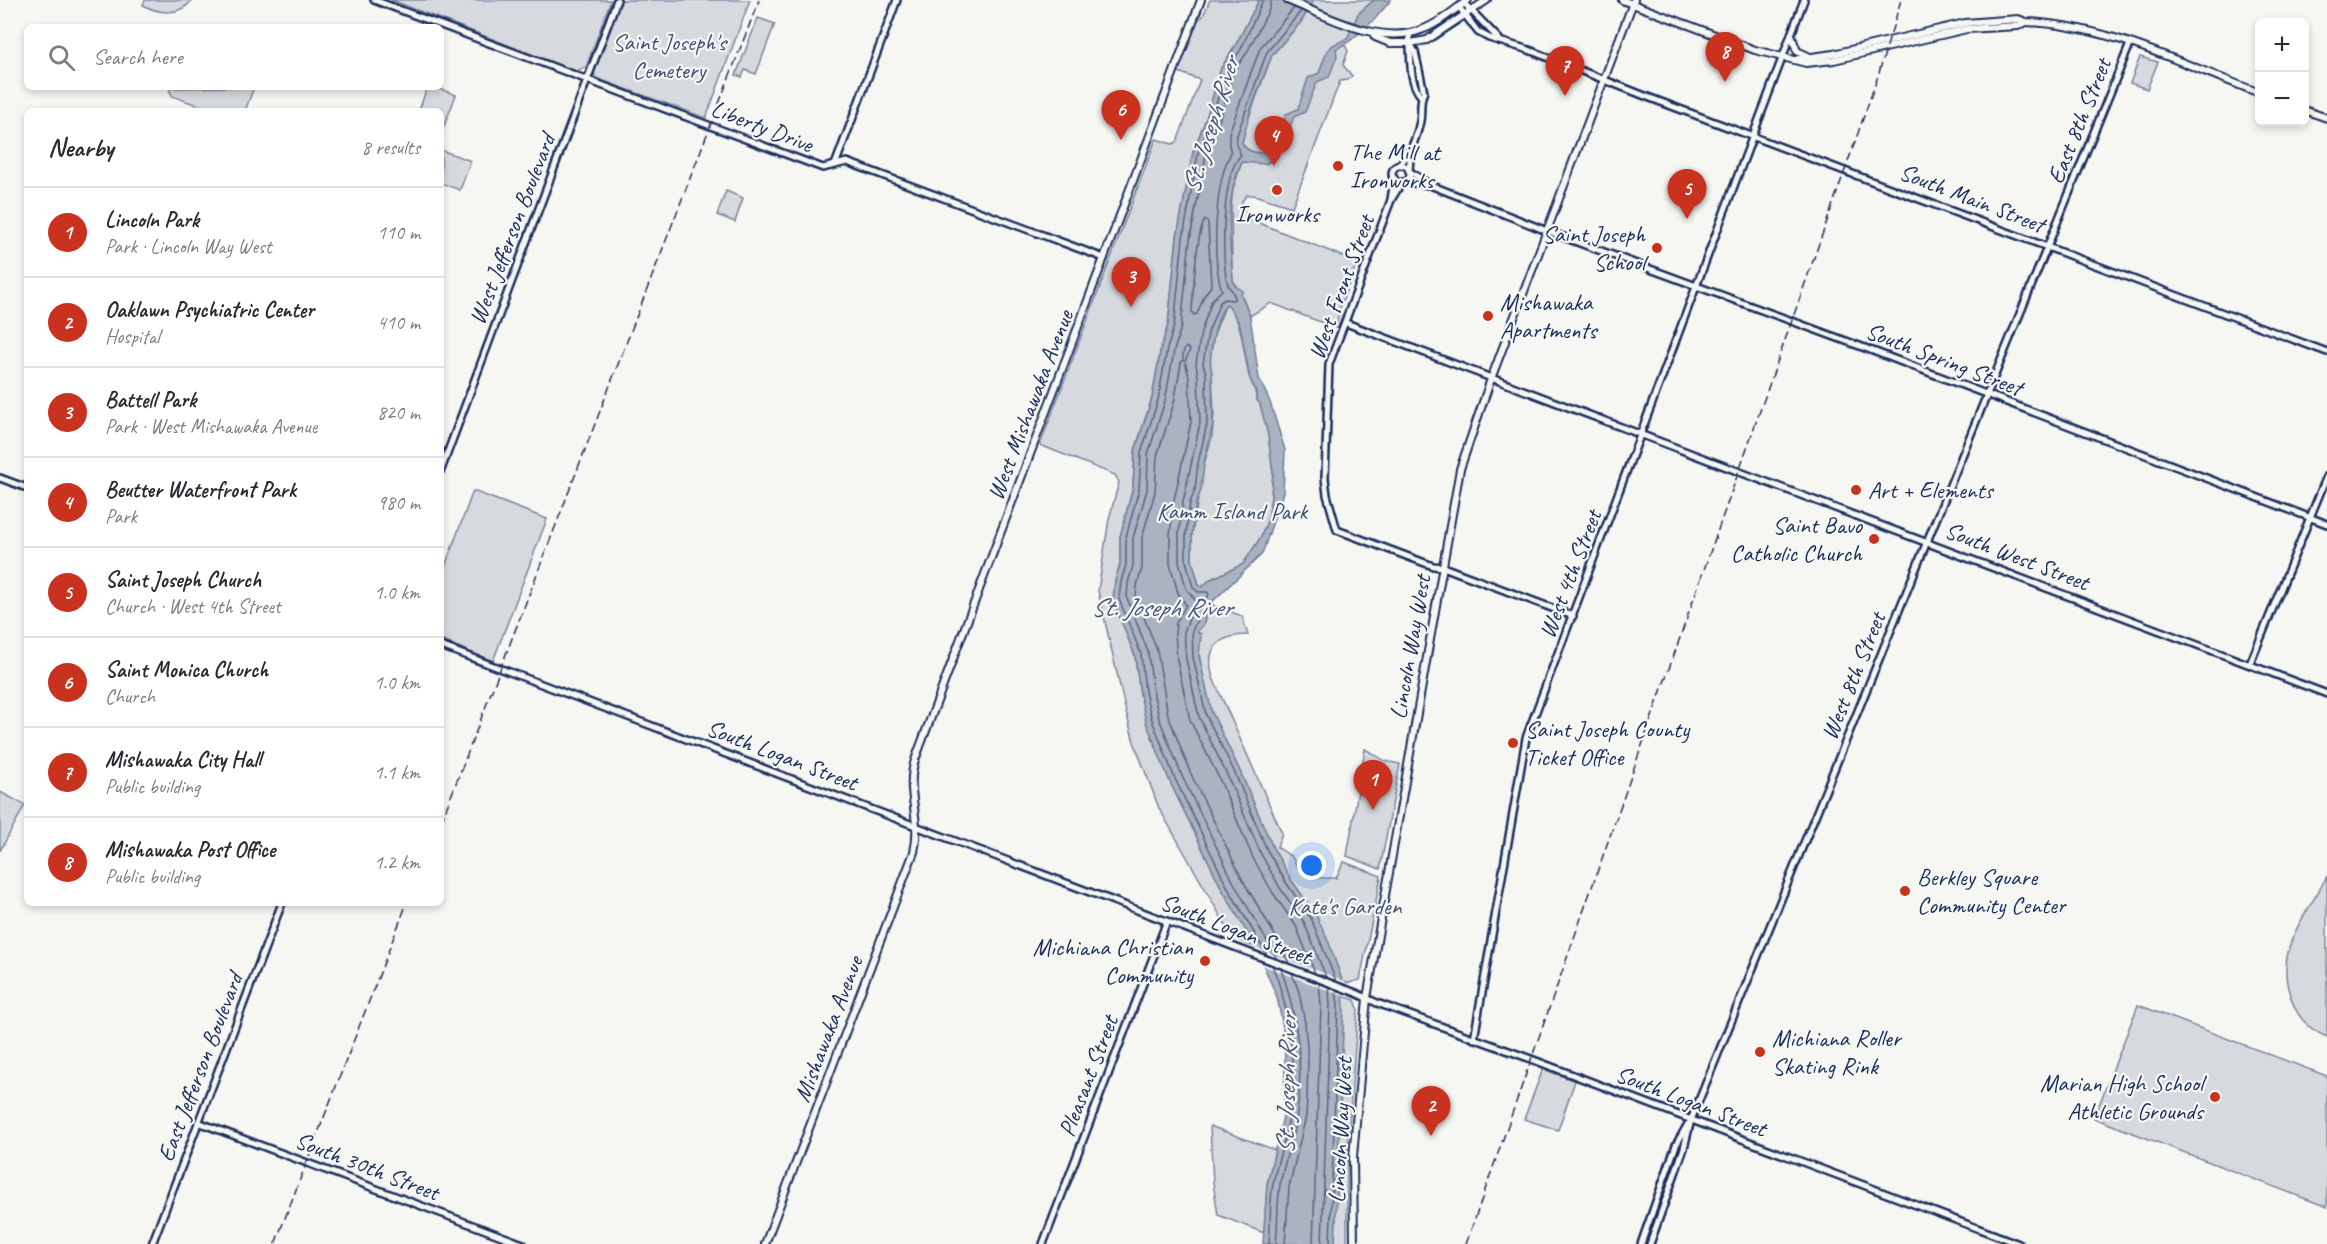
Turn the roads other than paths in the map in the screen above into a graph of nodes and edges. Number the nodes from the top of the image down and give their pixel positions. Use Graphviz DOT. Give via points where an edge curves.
graph roads {
  1 [pos="374,0"];
  2 [pos="617,0"];
  3 [pos="897,0"];
  4 [pos="1201,0"];
  5 [pos="1205,0"];
  6 [pos="1287,0"];
  7 [pos="1487,0"];
  8 [pos="1622,0"];
  9 [pos="1804,0"];
  10 [pos="1634,2"];
  11 [pos="1464,3"];
  12 [pos="1471,10"];
  13 [pos="1196,12"];
  14 [pos="1464,15"];
  15 [pos="2026,22"];
  16 [pos="438,24"];
  17 [pos="444,26"];
  18 [pos="1370,32"];
  19 [pos="1409,34"];
  20 [pos="1791,35"];
  21 [pos="1500,40"];
  22 [pos="1410,44"];
  23 [pos="2130,44"];
  24 [pos="1783,57"];
  25 [pos="1812,57"];
  26 [pos="1798,59"];
  27 [pos="587,80"];
  28 [pos="1605,80"];
  29 [pos="2255,91"];
  30 [pos="2309,112"];
  31 [pos="2327,118"];
  32 [pos="1753,135"];
  33 [pos="1411,149"];
  34 [pos="835,165"];
  35 [pos="1399,165"];
  36 [pos="1409,170"];
  37 [pos="1394,178"];
  38 [pos="1403,182"];
  39 [pos="1430,185"];
  40 [pos="1391,200"];
  41 [pos="1547,231"];
  42 [pos="2048,246"];
  43 [pos="1104,258"];
  44 [pos="1696,285"];
  45 [pos="1346,323"];
  46 [pos="2327,352"];
  47 [pos="1491,379"];
  48 [pos="1987,395"];
  49 [pos="1640,434"];
  50 [pos="444,462"];
  51 [pos="2327,476"];
  52 [pos="0,478"];
  53 [pos="24,487"];
  54 [pos="2310,518"];
  55 [pos="2327,524"];
  56 [pos="1927,541"];
  57 [pos="1443,567"];
  58 [pos="1573,616"];
  59 [pos="444,647"];
  60 [pos="2250,664"];
  61 [pos="2327,694"];
  62 [pos="918,826"];
  63 [pos="281,906"];
  64 [pos="1167,921"];
  65 [pos="1367,998"];
  66 [pos="1474,1039"];
  67 [pos="1691,1120"];
  68 [pos="198,1122"];
  69 [pos="152,1244"];
  70 [pos="523,1244"];
  71 [pos="765,1244"];
  72 [pos="1043,1244"];
  73 [pos="1354,1244"];
  74 [pos="1641,1244"];
  75 [pos="1650,1244"];
  76 [pos="2019,1244"];
  1 -- 16 [label="street, Liberty Drive"];
  2 -- 27 [label="street, West Jefferson Boulevard"];
  3 -- 34 [label="street"];
  4 -- 13 [label="main road, West Mishawaka Avenue"];
  5 -- 13 [label="main road"];
  6 -- 18 [label="main road"];
  7 -- 12 [label="main road"];
  8 -- 10 [label="main road"];
  9 -- 20 [label="street, West 4th Street"];
  10 -- 24 [label="main road" via="1755,50"];
  10 -- 28 [label="main road, Lincoln Way West"];
  11 -- 12 [label="street"];
  11 -- 14 [label="street, South Main Street"];
  11 -- 19 [label="main road" via="1431,26"];
  12 -- 14 [label="main road"];
  12 -- 21 [label="street"];
  13 -- 43 [label="main road, West Mishawaka Avenue"];
  14 -- 21 [label="street, South Main Street" via="1478,32"];
  14 -- 22 [label="main road" via="1427,40"];
  15 -- 23 [label="main road" via="2098,33"];
  15 -- 25 [label="main road" via="2018,19 1965,23"];
  15 -- 26 [label="main road" via="1954,32 1827,61 1806,63"];
  17 -- 27 [label="street, Liberty Drive"];
  18 -- 19 [label="main road"];
  18 -- 22 [label="main road" via="1390,43"];
  19 -- 22 [label="street"];
  20 -- 24 [label="street, West 4th Street"];
  20 -- 25 [label="main road" via="1797,51"];
  21 -- 28 [label="street, South Main Street"];
  22 -- 33 [label="street" via="1424,92"];
  23 -- 29 [label="main road"];
  23 -- 42 [label="street, East 8th Street"];
  24 -- 26 [label="main road"];
  24 -- 32 [label="street, West 4th Street"];
  25 -- 26 [label="main road"];
  27 -- 34 [label="street, Liberty Drive" via="823,168"];
  27 -- 50 [label="street, West Jefferson Boulevard"];
  28 -- 32 [label="street, South Main Street"];
  28 -- 41 [label="main road, Lincoln Way West"];
  30 -- 31 [label="main road"];
  32 -- 42 [label="street, South Main Street"];
  32 -- 44 [label="street, West 4th Street"];
  33 -- 35 [label="street"];
  33 -- 36 [label="street"];
  34 -- 43 [label="street, Liberty Drive" via="847,162"];
  35 -- 36 [label="street"];
  35 -- 37 [label="street" via="1393,172"];
  36 -- 38 [label="street"];
  36 -- 39 [label="street"];
  37 -- 38 [label="street"];
  37 -- 40 [label="street, West Front Street"];
  38 -- 39 [label="street"];
  38 -- 40 [label="street, West Front Street"];
  39 -- 41 [label="street, South Spring Street"];
  40 -- 45 [label="street, West Front Street"];
  41 -- 44 [label="street, South Spring Street"];
  41 -- 47 [label="main road, Lincoln Way West"];
  42 -- 46 [label="street, South Main Street"];
  42 -- 48 [label="street, West 8th Street"];
  43 -- 62 [label="main road, West Mishawaka Avenue" via="913,767 911,784"];
  44 -- 48 [label="street, South Spring Street"];
  44 -- 49 [label="street, West 4th Street"];
  45 -- 47 [label="street, South West Street"];
  45 -- 57 [label="street, West Front Street" via="1329,364 1326,478 1337,530"];
  47 -- 49 [label="street, South West Street"];
  47 -- 57 [label="main road, Lincoln Way West" via="1460,469"];
  48 -- 54 [label="street, South Spring Street"];
  48 -- 56 [label="street, West 8th Street"];
  49 -- 56 [label="street, South West Street"];
  49 -- 58 [label="street, West 4th Street"];
  51 -- 54 [label="street"];
  52 -- 53 [label="street"];
  54 -- 55 [label="street, South Spring Street"];
  54 -- 60 [label="street"];
  56 -- 60 [label="street, South West Street"];
  56 -- 67 [label="street, West 8th Street"];
  57 -- 58 [label="street"];
  57 -- 65 [label="main road, Lincoln Way West"];
  58 -- 66 [label="street, West 4th Street" via="1526,738"];
  59 -- 62 [label="street, South Logan Street"];
  60 -- 61 [label="street, South West Street"];
  62 -- 64 [label="street, South Logan Street"];
  62 -- 71 [label="main road, Mishawaka Avenue" via="911,861"];
  63 -- 68 [label="street, East Jefferson Boulevard"];
  64 -- 65 [label="street, South Logan Street"];
  64 -- 72 [label="street, Pleasant Street"];
  65 -- 66 [label="street, South Logan Street"];
  65 -- 73 [label="main road, Lincoln Way West" via="1354,1150"];
  66 -- 67 [label="street, South Logan Street"];
  67 -- 74 [label="street" via="1676,1145"];
  67 -- 75 [label="street"];
  67 -- 76 [label="street, South Logan Street"];
  68 -- 69 [label="street, East Jefferson Boulevard"];
  68 -- 70 [label="street, South 30th Street"];
}
